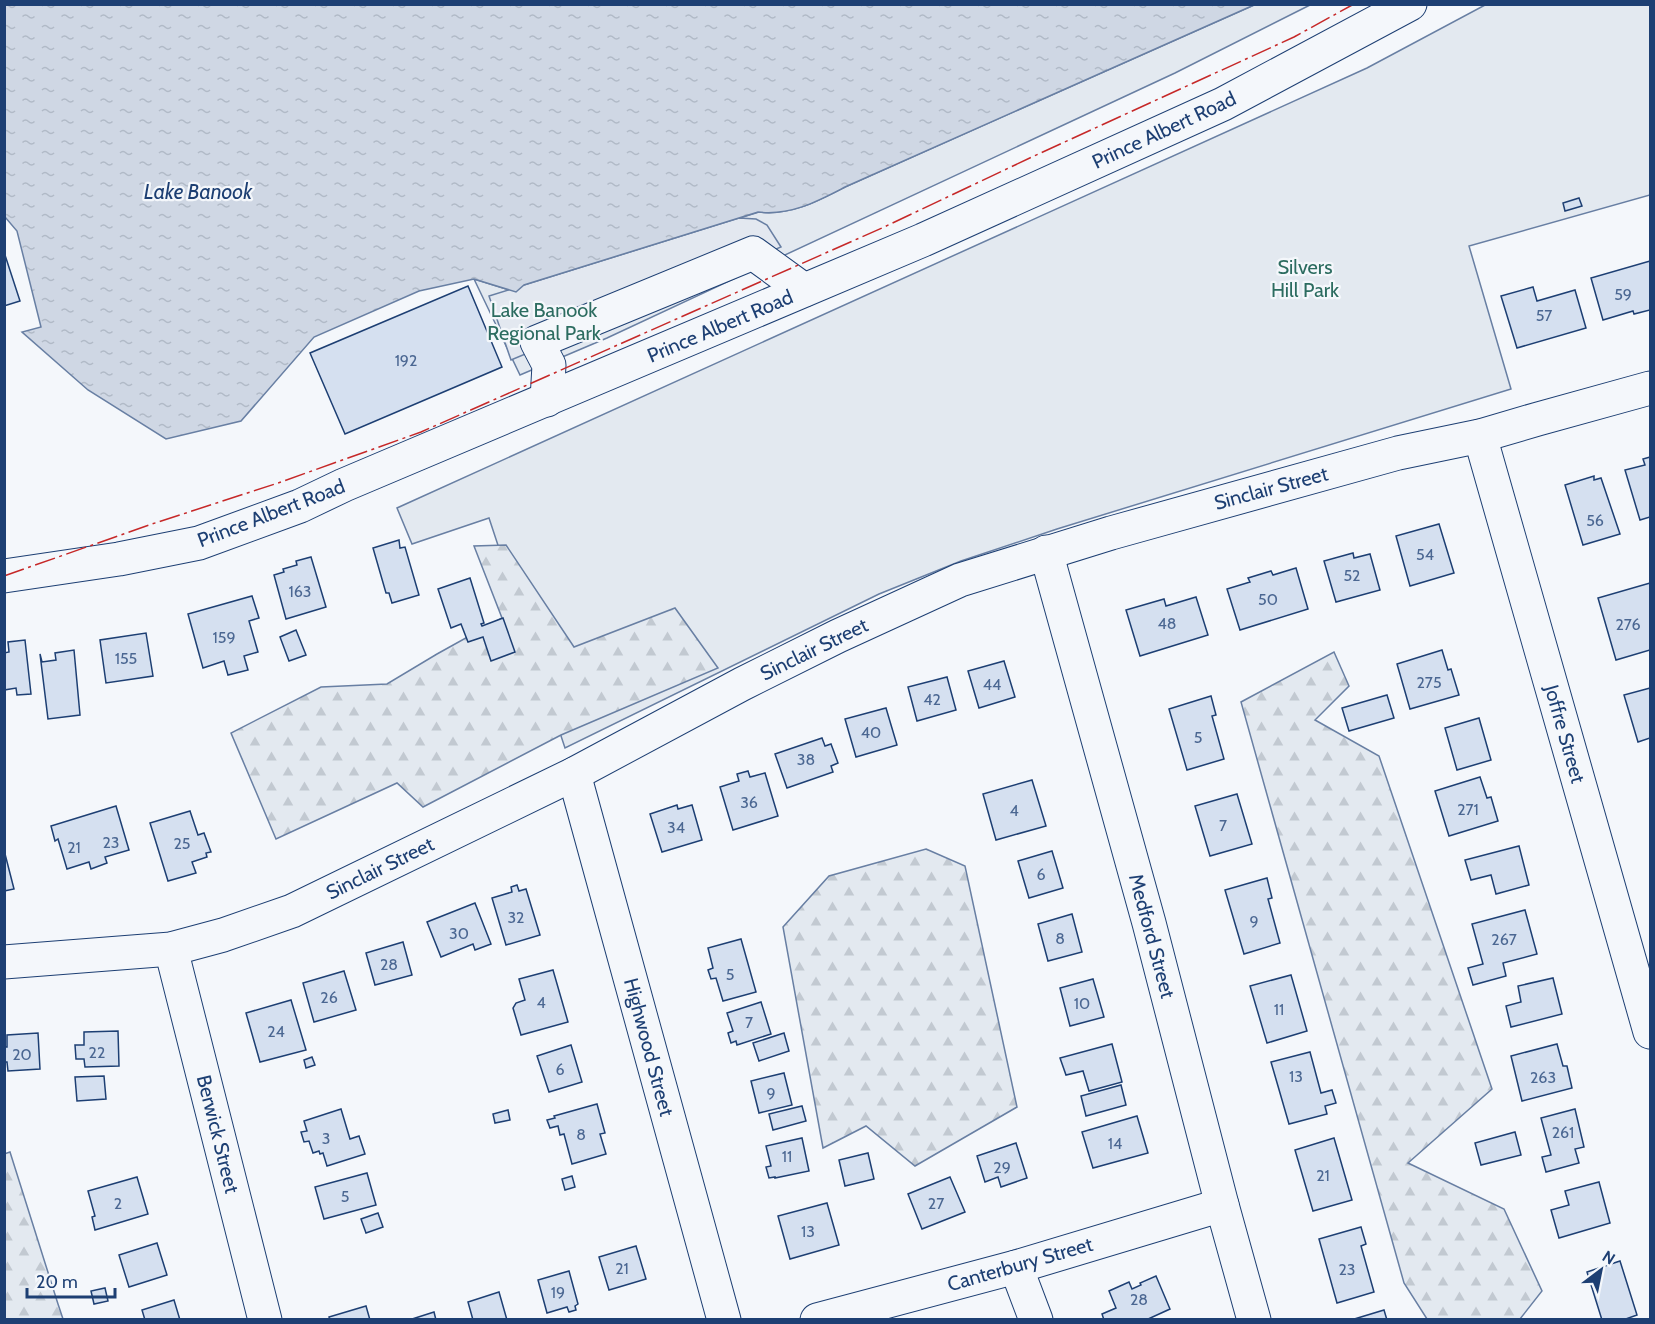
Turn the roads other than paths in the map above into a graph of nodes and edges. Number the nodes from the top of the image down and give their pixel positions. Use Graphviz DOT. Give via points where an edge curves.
graph roads {
  1 [pos="1410,4"];
  2 [pos="804,290"];
  3 [pos="1650,388"];
  4 [pos="547,400"];
  5 [pos="1480,436"];
  6 [pos="1046,552"];
  7 [pos="4,576"];
  8 [pos="574,774"];
  9 [pos="171,949"];
  10 [pos="4,962"];
  11 [pos="1650,1032"];
  12 [pos="1222,1205"];
  13 [pos="1016,1267"];
  14 [pos="265,1320"];
  15 [pos="724,1320"];
  16 [pos="817,1320"];
  17 [pos="1036,1320"];
  18 [pos="1254,1320"];
  1 -- 2 [label="street, Prince Albert Road" via="1223,104"];
  2 -- 4 [label="street, Prince Albert Road"];
  2 -- 4 [label="street" via="753,253 537,342 549,365"];
  3 -- 5 [label="street, Sinclair Street"];
  4 -- 7 [label="street, Prince Albert Road" via="300,506 199,543"];
  5 -- 6 [label="street, Sinclair Street" via="1398,453"];
  5 -- 11 [label="street, Joffre Street"];
  6 -- 8 [label="street, Sinclair Street" via="960,580 837,636"];
  6 -- 12 [label="street, Medford Street"];
  8 -- 9 [label="street, Sinclair Street" via="292,911"];
  8 -- 15 [label="street, Highwood Street"];
  9 -- 10 [label="street, Sinclair Street"];
  9 -- 14 [label="street, Berwick Street"];
  12 -- 13 [label="street, Canterbury Street"];
  12 -- 18 [label="street, Medford Street"];
  13 -- 16 [label="street, Canterbury Street"];
  13 -- 17 [label="street"];
}
